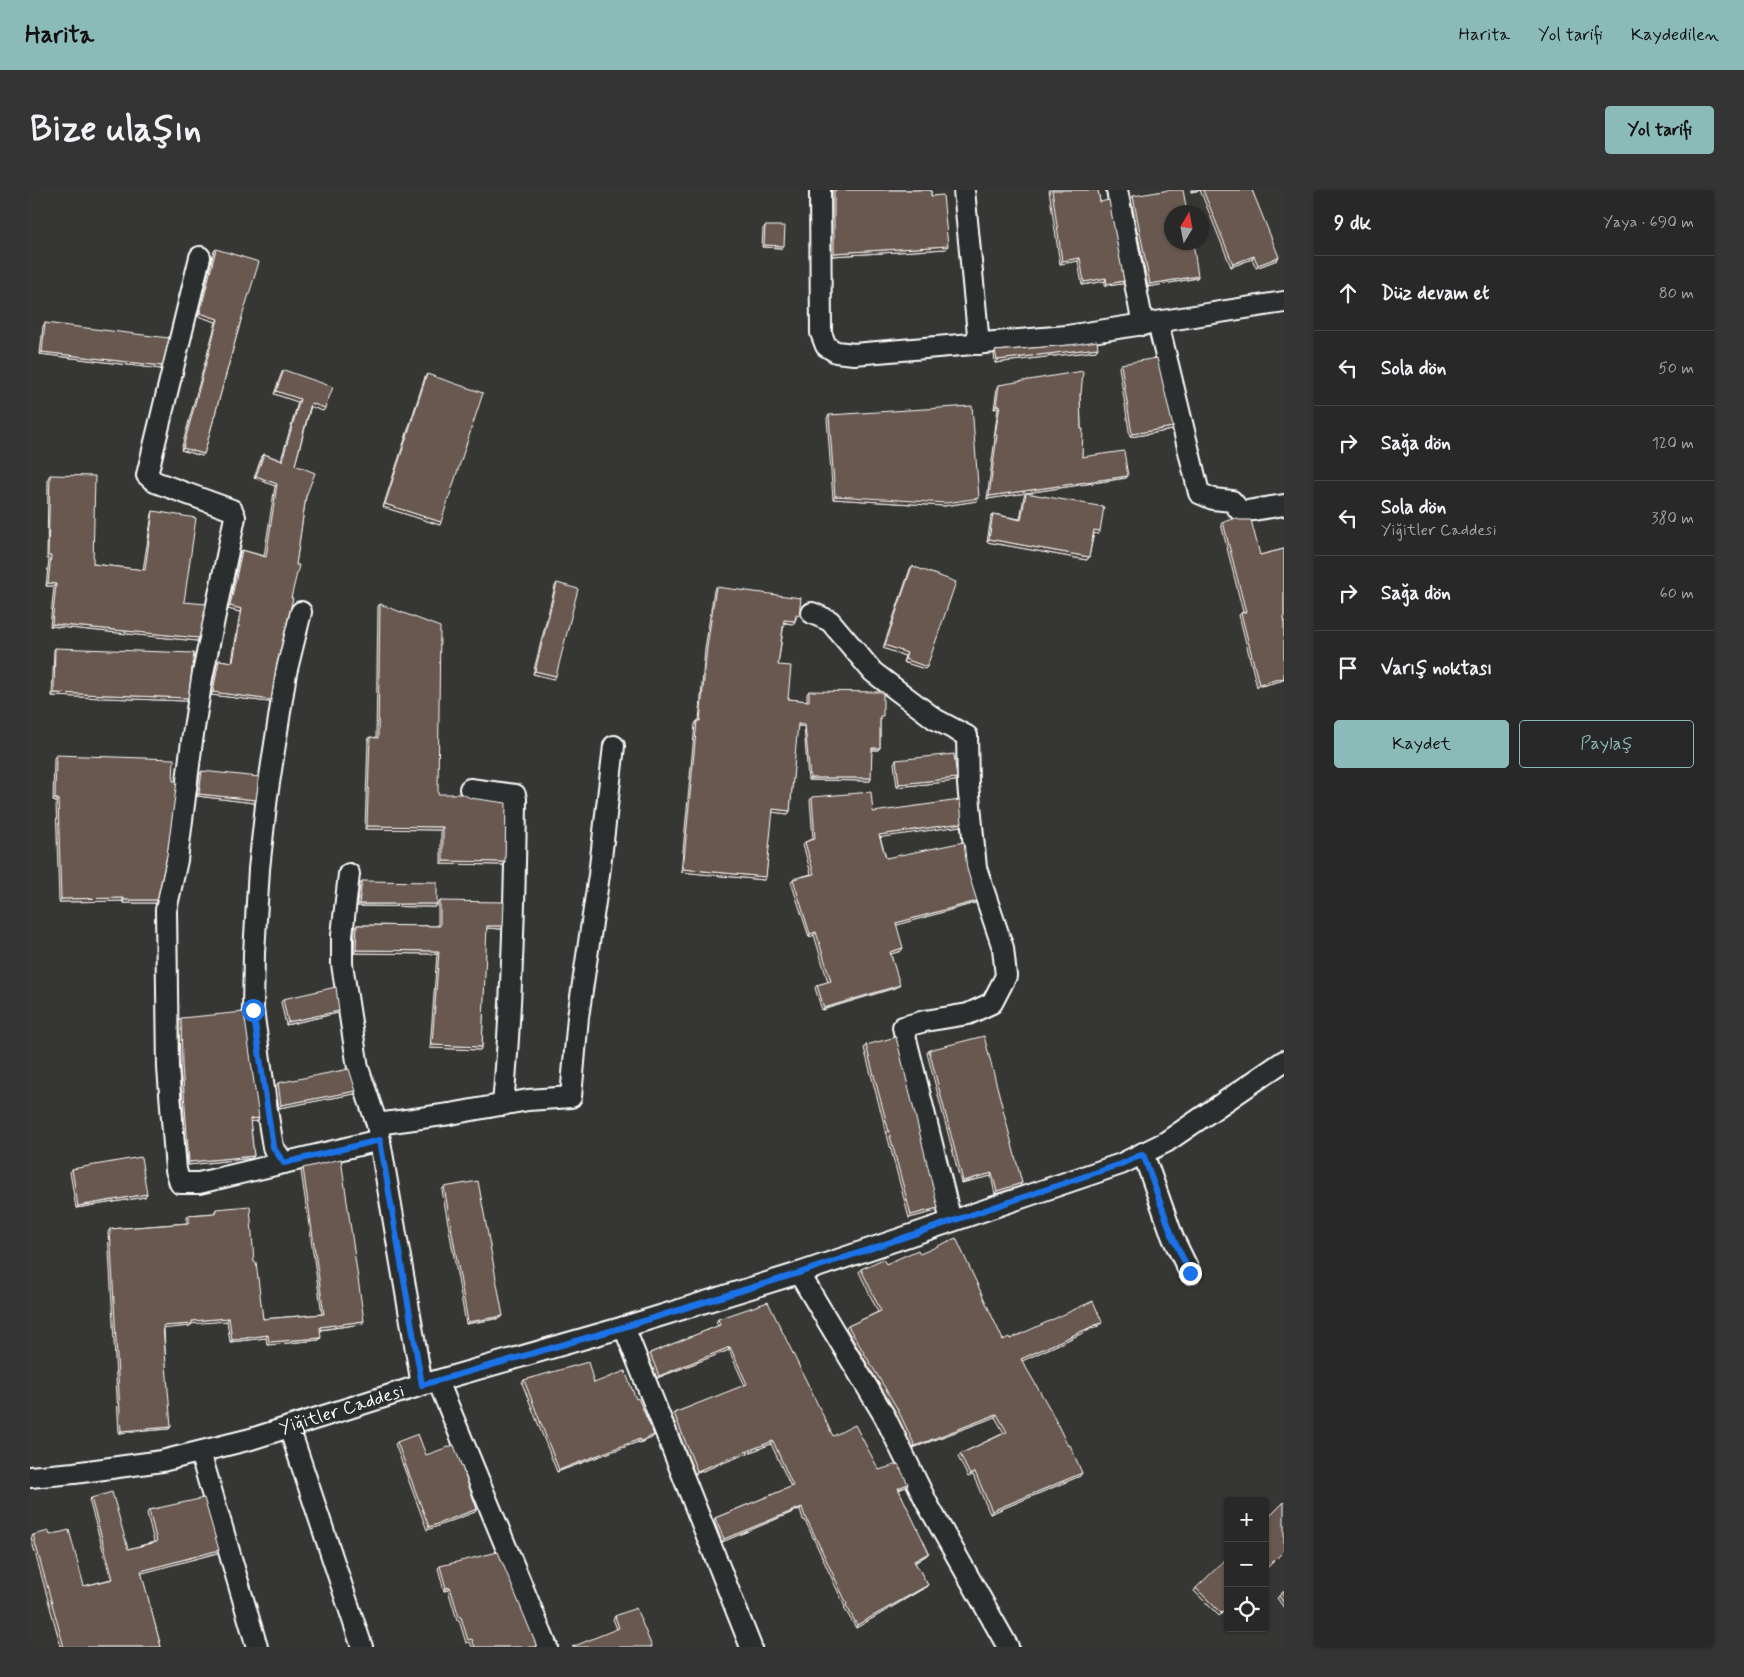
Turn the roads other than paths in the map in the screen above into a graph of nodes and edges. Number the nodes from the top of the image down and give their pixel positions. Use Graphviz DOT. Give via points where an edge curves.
graph roads {
  1 [pos="820,190"];
  2 [pos="964,190"];
  3 [pos="1117,190"];
  4 [pos="200,257"];
  5 [pos="1284,302"];
  6 [pos="1151,324"];
  7 [pos="979,344"];
  8 [pos="1284,505"];
  9 [pos="300,612"];
  10 [pos="812,613"];
  11 [pos="614,746"];
  12 [pos="470,789"];
  13 [pos="349,874"];
  14 [pos="1284,1061"];
  15 [pos="503,1105"];
  16 [pos="379,1132"];
  17 [pos="1143,1154"];
  18 [pos="284,1163"];
  19 [pos="951,1221"];
  20 [pos="799,1273"];
  21 [pos="1190,1273"];
  22 [pos="624,1327"];
  23 [pos="430,1383"];
  24 [pos="289,1428"];
  25 [pos="200,1452"];
  26 [pos="30,1477"];
  27 [pos="257,1647"];
  28 [pos="362,1647"];
  29 [pos="547,1647"];
  30 [pos="751,1647"];
  31 [pos="1008,1647"];
  1 -- 7 [label="street" via="821,333 826,346 836,352 854,354"];
  2 -- 7 [label="street"];
  3 -- 6 [label="street"];
  4 -- 18 [label="street" via="147,475 155,482 232,510 235,517 202,678 177,860 166,910 168,1068 175,1161 180,1183 199,1183"];
  5 -- 6 [label="street"];
  6 -- 7 [label="street"];
  6 -- 8 [label="street" via="1199,494 1232,501 1241,512"];
  9 -- 18 [label="street" via="286,673 267,796 254,954 253,1010 267,1110 273,1147"];
  10 -- 19 [label="street" via="830,622 873,672 934,719 967,736 976,868 1003,948 1006,976 992,1004 968,1014 903,1027"];
  11 -- 15 [label="street" via="578,1017 571,1097"];
  12 -- 15 [label="street" via="514,795 516,799 511,1018"];
  13 -- 16 [label="street" via="342,964 358,1068"];
  14 -- 17 [label="street, Yiğitler Caddesi" via="1166,1142"];
  15 -- 16 [label="street"];
  16 -- 18 [label="street"];
  16 -- 23 [label="street"];
  17 -- 19 [label="street, Yiğitler Caddesi"];
  17 -- 21 [label="street" via="1173,1238"];
  19 -- 20 [label="street, Yiğitler Caddesi"];
  20 -- 22 [label="street, Yiğitler Caddesi"];
  20 -- 31 [label="street" via="885,1417 928,1505"];
  22 -- 23 [label="street, Yiğitler Caddesi"];
  22 -- 30 [label="street"];
  23 -- 24 [label="street, Yiğitler Caddesi"];
  23 -- 29 [label="street"];
  24 -- 25 [label="street, Yiğitler Caddesi"];
  24 -- 28 [label="street"];
  25 -- 26 [label="street, Yiğitler Caddesi" via="142,1464"];
  25 -- 27 [label="street"];
}
